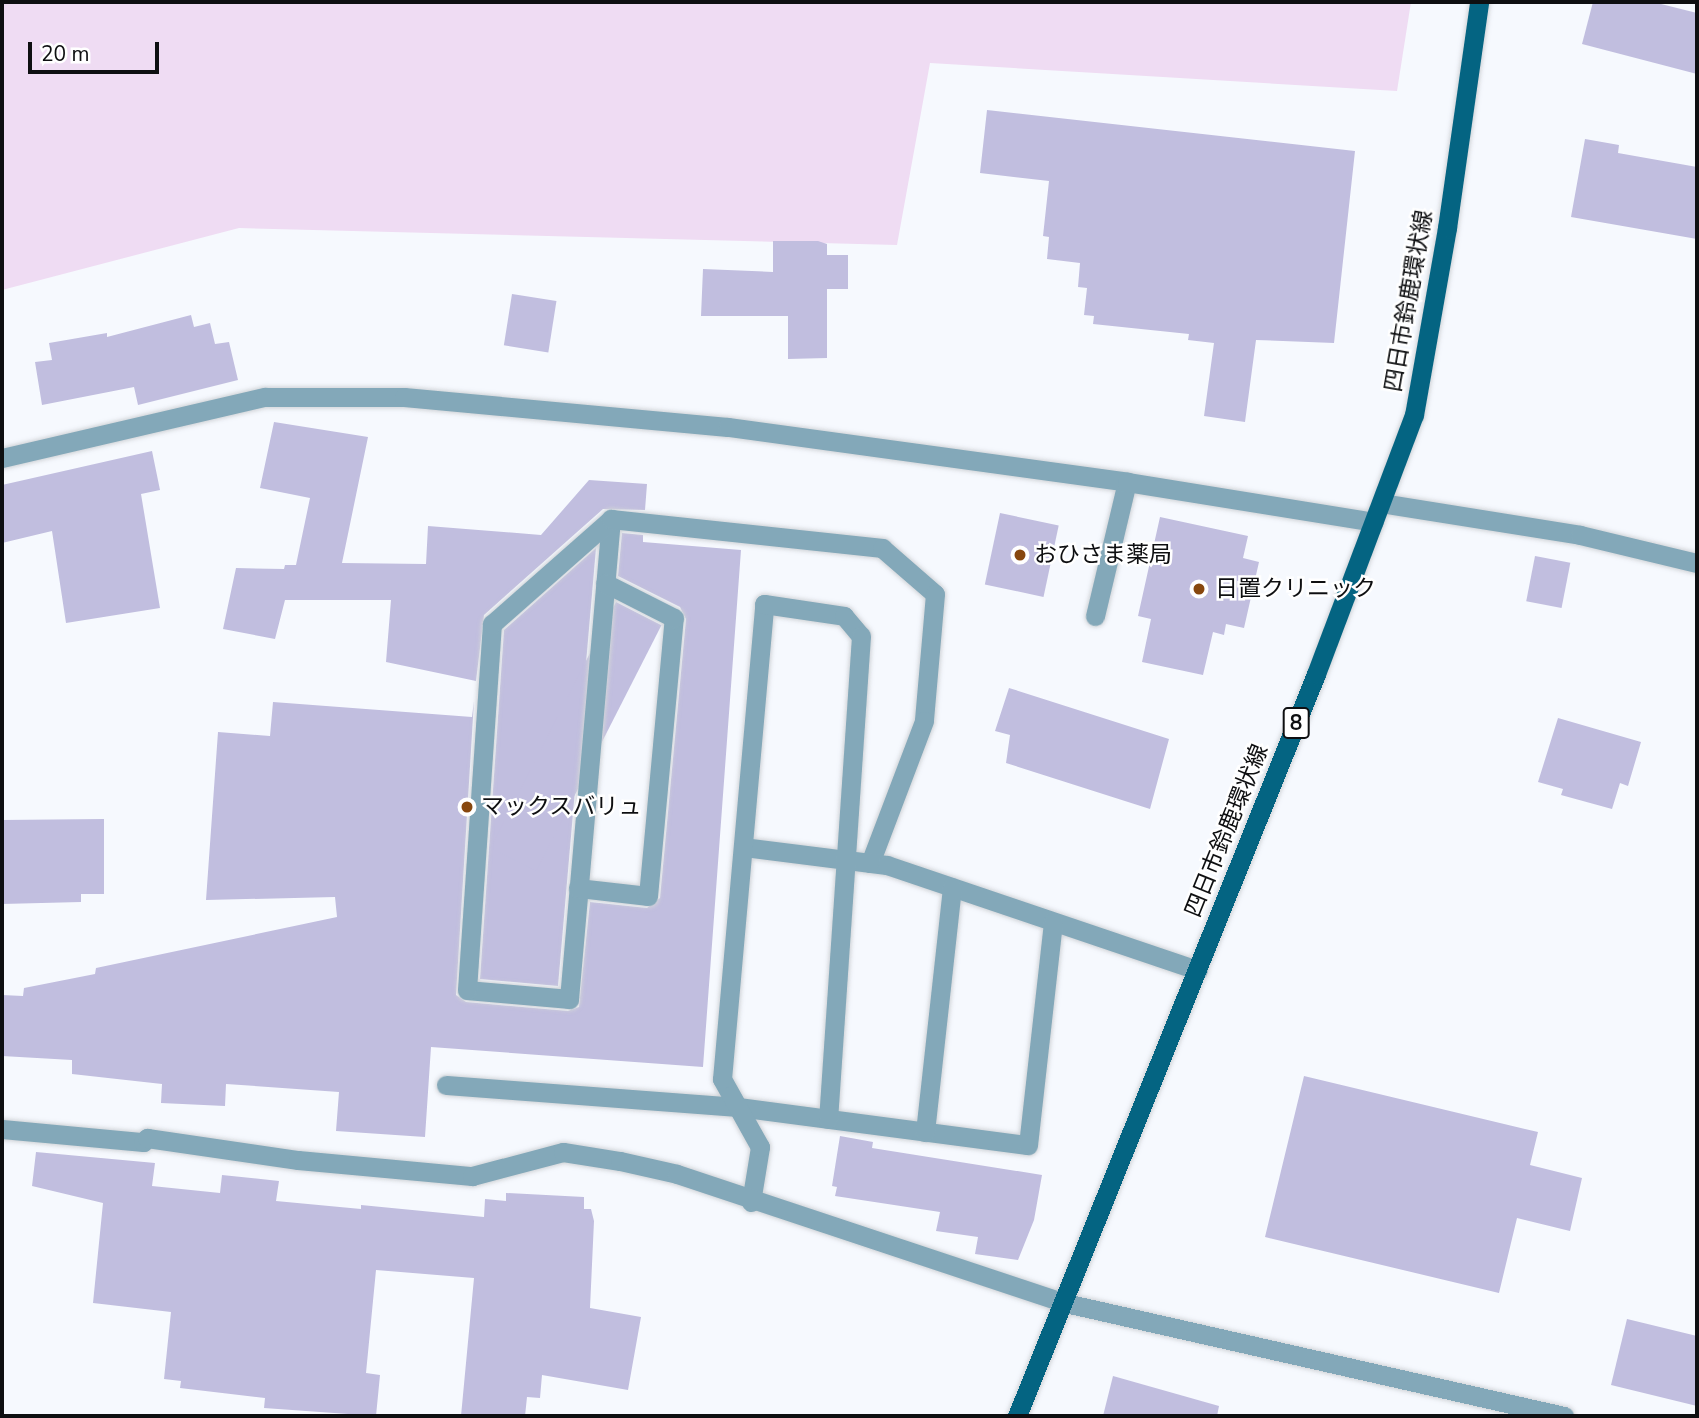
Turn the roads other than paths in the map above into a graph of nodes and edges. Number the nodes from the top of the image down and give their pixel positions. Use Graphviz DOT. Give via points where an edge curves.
graph roads {
  1 [pos="1479,2"];
  2 [pos="2,458"];
  3 [pos="1127,481"];
  4 [pos="1381,503"];
  5 [pos="611,519"];
  6 [pos="1374,522"];
  7 [pos="1697,563"];
  8 [pos="605,583"];
  9 [pos="1095,616"];
  10 [pos="744,847"];
  11 [pos="845,860"];
  12 [pos="870,863"];
  13 [pos="952,887"];
  14 [pos="578,888"];
  15 [pos="1053,922"];
  16 [pos="1198,970"];
  17 [pos="446,1085"];
  18 [pos="738,1107"];
  19 [pos="828,1119"];
  20 [pos="2,1129"];
  21 [pos="925,1132"];
  22 [pos="751,1202"];
  23 [pos="1061,1302"];
  24 [pos="1017,1416"];
  25 [pos="1564,1416"];
  1 -- 4 [label="main road, 四日市鈴鹿環状線 / 8" via="1447,228 1414,415"];
  2 -- 3 [label="street" via="265,397 306,394 404,397 729,427"];
  3 -- 6 [label="street"];
  3 -- 9 [label="street"];
  4 -- 6 [label="main road, 四日市鈴鹿環状線 / 8"];
  4 -- 7 [label="street" via="1580,535"];
  5 -- 8 [label="street"];
  5 -- 12 [label="street" via="882,548 935,594 924,721"];
  5 -- 14 [label="street" via="492,624 467,990 569,999"];
  6 -- 16 [label="main road, 四日市鈴鹿環状線 / 8"];
  8 -- 14 [label="street"];
  8 -- 14 [label="street" via="674,618 648,896"];
  10 -- 11 [label="street"];
  10 -- 11 [label="street" via="764,604 844,616 861,636"];
  10 -- 18 [label="street" via="722,1079"];
  11 -- 12 [label="street"];
  11 -- 19 [label="street"];
  12 -- 13 [label="street"];
  13 -- 15 [label="street"];
  13 -- 21 [label="street"];
  15 -- 16 [label="street"];
  15 -- 21 [label="street" via="1028,1145"];
  16 -- 23 [label="main road, 四日市鈴鹿環状線 / 8"];
  17 -- 18 [label="street"];
  18 -- 19 [label="street"];
  18 -- 22 [label="street" via="760,1147"];
  19 -- 21 [label="street"];
  20 -- 22 [label="street" via="143,1142 147,1138 298,1160 472,1176 563,1152 677,1174"];
  22 -- 23 [label="street"];
  23 -- 24 [label="main road, 四日市鈴鹿環状線 / 8"];
  23 -- 25 [label="street"];
}
